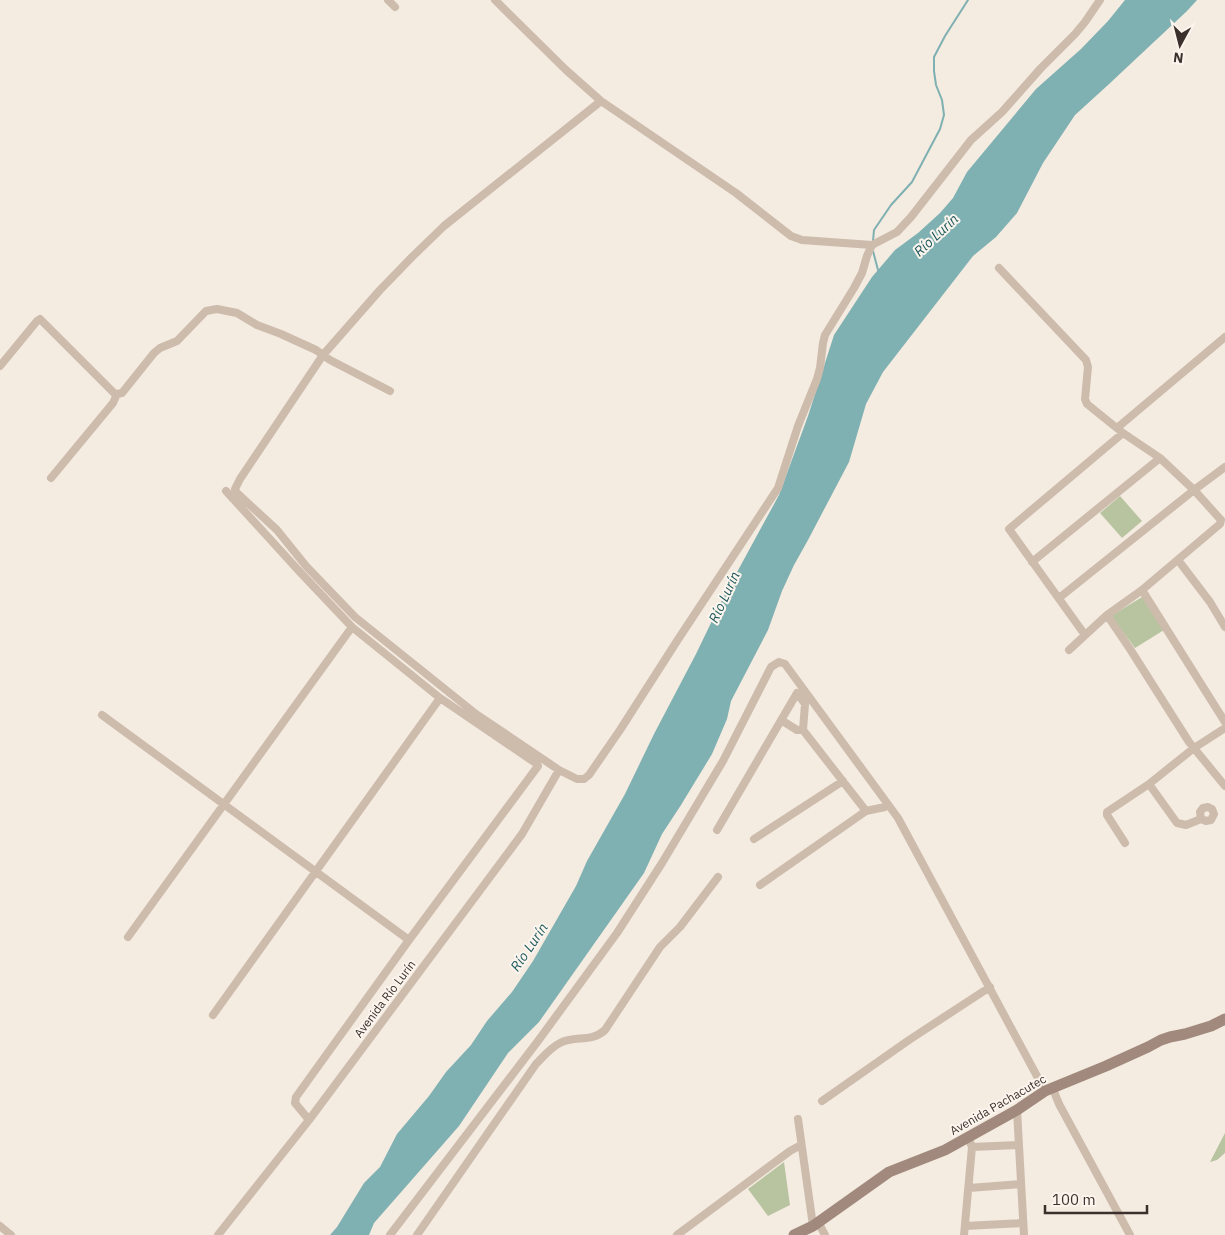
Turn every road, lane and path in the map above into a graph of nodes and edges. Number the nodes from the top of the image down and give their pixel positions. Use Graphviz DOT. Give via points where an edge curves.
graph roads {
  1 [pos="388,0"];
  2 [pos="495,0"];
  3 [pos="1100,0"];
  4 [pos="395,7"];
  5 [pos="601,101"];
  6 [pos="872,244"];
  7 [pos="999,268"];
  8 [pos="1225,337"];
  9 [pos="323,355"];
  10 [pos="0,366"];
  11 [pos="390,391"];
  12 [pos="117,394"];
  13 [pos="1120,430"];
  14 [pos="1160,458"];
  15 [pos="1225,467"];
  16 [pos="51,478"];
  17 [pos="1194,490"];
  18 [pos="226,491"];
  19 [pos="1178,560"];
  20 [pos="1032,562"];
  21 [pos="1142,590"];
  22 [pos="1059,598"];
  23 [pos="1107,615"];
  24 [pos="352,626"];
  25 [pos="1225,627"];
  26 [pos="1084,635"];
  27 [pos="1069,650"];
  28 [pos="440,698"];
  29 [pos="102,715"];
  30 [pos="781,720"];
  31 [pos="1225,722"];
  32 [pos="1225,728"];
  33 [pos="803,730"];
  34 [pos="1194,748"];
  35 [pos="559,770"];
  36 [pos="843,782"];
  37 [pos="1149,784"];
  38 [pos="1225,786"];
  39 [pos="224,805"];
  40 [pos="888,805"];
  41 [pos="866,811"];
  42 [pos="1201,819"];
  43 [pos="717,830"];
  44 [pos="754,839"];
  45 [pos="1125,843"];
  46 [pos="316,872"];
  47 [pos="718,877"];
  48 [pos="760,885"];
  49 [pos="128,937"];
  50 [pos="409,940"];
  51 [pos="990,987"];
  52 [pos="213,1015"];
  53 [pos="1225,1019"];
  54 [pos="1049,1090"];
  55 [pos="822,1101"];
  56 [pos="1017,1110"];
  57 [pos="798,1119"];
  58 [pos="309,1120"];
  59 [pos="970,1142"];
  60 [pos="801,1145"];
  61 [pos="1019,1145"];
  62 [pos="1021,1184"];
  63 [pos="969,1188"];
  64 [pos="1023,1223"];
  65 [pos="815,1224"];
  66 [pos="0,1226"];
  67 [pos="965,1226"];
  68 [pos="12,1235"];
  69 [pos="218,1235"];
  70 [pos="390,1235"];
  71 [pos="418,1235"];
  72 [pos="677,1235"];
  73 [pos="794,1235"];
  74 [pos="824,1235"];
  75 [pos="964,1235"];
  76 [pos="1024,1235"];
  77 [pos="1130,1235"];
  1 -- 4 [label="street"];
  2 -- 5 [label="street"];
  3 -- 6 [label="street" via="1075,34 1002,112 971,140 897,232"];
  5 -- 6 [label="street" via="728,187 791,236 802,240"];
  5 -- 9 [label="street" via="440,229"];
  6 -- 35 [label="street" via="862,273 825,335 817,379 776,494 589,776 577,779"];
  7 -- 13 [label="street" via="1084,356 1087,363 1086,402"];
  8 -- 13 [label="street"];
  9 -- 11 [label="street"];
  9 -- 12 [label="street" via="257,325 237,312 208,310 177,341 154,352 122,393"];
  9 -- 35 [label="street" via="240,479 237,493 277,530 355,617 476,714"];
  10 -- 12 [label="street" via="40,319"];
  12 -- 16 [label="street"];
  13 -- 14 [label="street"];
  13 -- 20 [label="street" via="1010,527"];
  14 -- 17 [label="street"];
  14 -- 20 [label="street"];
  15 -- 17 [label="street"];
  17 -- 19 [label="street" via="1221,522"];
  17 -- 22 [label="street"];
  18 -- 24 [label="street"];
  19 -- 21 [label="street"];
  19 -- 25 [label="street"];
  20 -- 22 [label="street"];
  21 -- 23 [label="street"];
  21 -- 31 [label="street"];
  22 -- 26 [label="street"];
  23 -- 26 [label="street"];
  23 -- 34 [label="street"];
  24 -- 28 [label="street"];
  24 -- 39 [label="street"];
  26 -- 27 [label="street"];
  28 -- 46 [label="street"];
  28 -- 50 [label="street" via="538,766"];
  29 -- 39 [label="street"];
  30 -- 33 [label="street"];
  30 -- 33 [label="street" via="796,693 805,704"];
  30 -- 43 [label="street"];
  32 -- 34 [label="street"];
  33 -- 36 [label="street"];
  34 -- 37 [label="street"];
  34 -- 38 [label="street"];
  35 -- 58 [label="street, Avenida Río Lurín" via="524,832"];
  36 -- 41 [label="street"];
  36 -- 44 [label="street"];
  37 -- 42 [label="street" via="1178,823 1186,825"];
  37 -- 45 [label="street" via="1107,812"];
  39 -- 46 [label="street"];
  39 -- 49 [label="street"];
  40 -- 41 [label="street"];
  40 -- 51 [label="street"];
  40 -- 70 [label="street" via="786,664 779,662 771,666 723,760 617,933"];
  41 -- 48 [label="street"];
  46 -- 50 [label="street"];
  46 -- 52 [label="street"];
  47 -- 71 [label="street" via="680,928 660,947 605,1030 593,1037 561,1042 536,1064"];
  50 -- 58 [label="street" via="296,1097 294,1103"];
  51 -- 54 [label="street"];
  51 -- 55 [label="street"];
  53 -- 54 [label="main road, Avenida Pachacutec" via="1161,1040"];
  54 -- 56 [label="main road, Avenida Pachacutec"];
  54 -- 77 [label="street"];
  56 -- 59 [label="main road, Avenida Pachacutec"];
  56 -- 61 [label="street"];
  57 -- 60 [label="street"];
  58 -- 69 [label="street, Avenida Río Lurín"];
  59 -- 61 [label="street"];
  59 -- 63 [label="street"];
  59 -- 65 [label="main road, Avenida Pachacutec" via="890,1172"];
  60 -- 65 [label="street"];
  60 -- 72 [label="street"];
  61 -- 62 [label="street"];
  62 -- 63 [label="street"];
  62 -- 64 [label="street"];
  63 -- 67 [label="street"];
  64 -- 67 [label="street"];
  64 -- 76 [label="street"];
  65 -- 73 [label="main road, Avenida Pachacutec"];
  65 -- 74 [label="street"];
  66 -- 68 [label="street"];
  67 -- 75 [label="street"];
}
